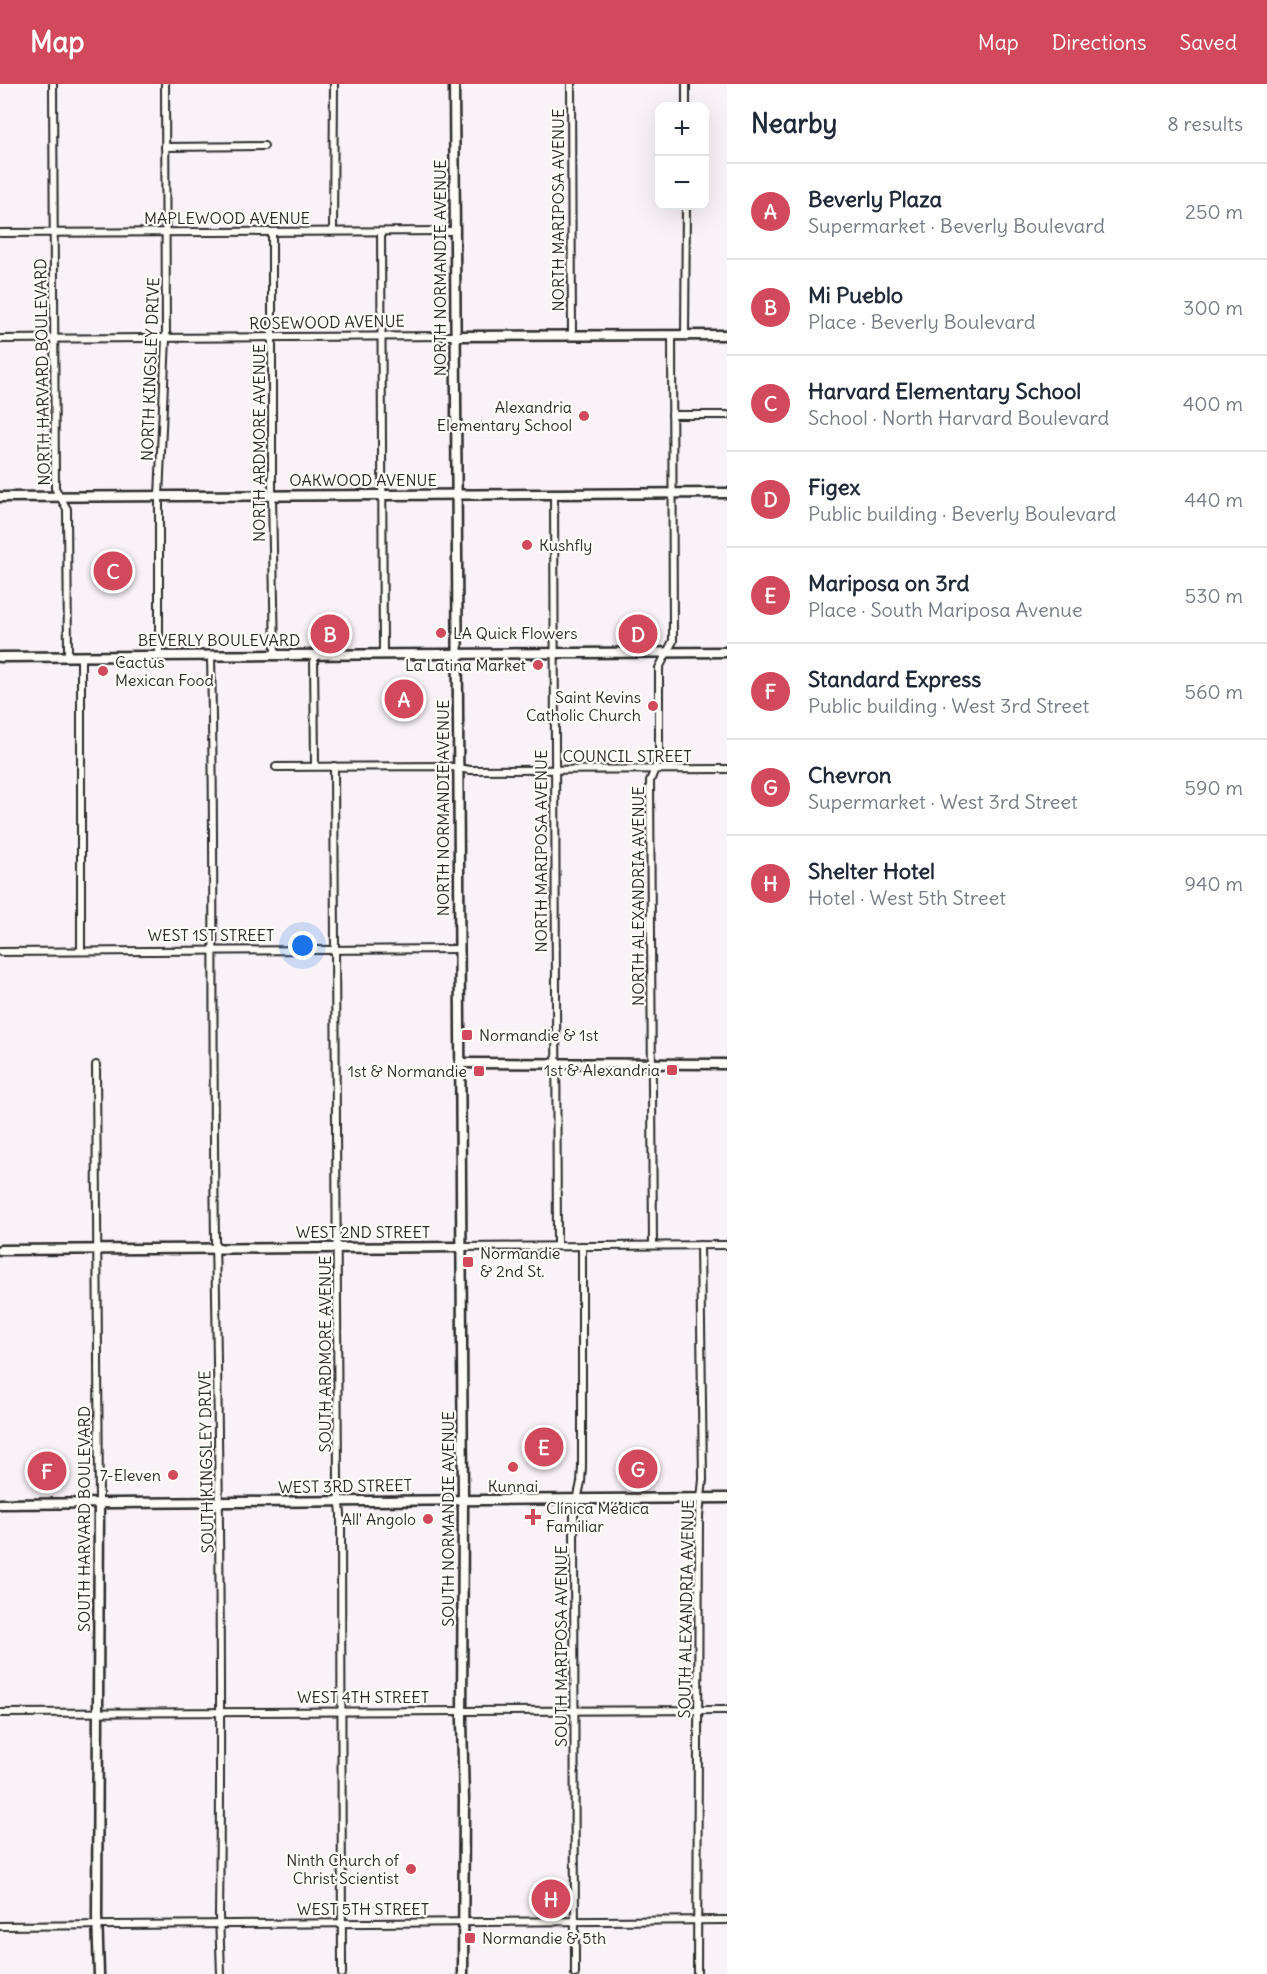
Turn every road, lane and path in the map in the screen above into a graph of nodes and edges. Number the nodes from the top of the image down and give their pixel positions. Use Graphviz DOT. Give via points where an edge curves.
graph roads {
  1 [pos="53,84"];
  2 [pos="165,84"];
  3 [pos="334,84"];
  4 [pos="571,84"];
  5 [pos="686,84"];
  6 [pos="452,85"];
  7 [pos="686,102"];
  8 [pos="264,146"];
  9 [pos="165,147"];
  10 [pos="686,210"];
  11 [pos="333,231"];
  12 [pos="455,231"];
  13 [pos="166,232"];
  14 [pos="272,232"];
  15 [pos="381,232"];
  16 [pos="0,233"];
  17 [pos="53,233"];
  18 [pos="572,335"];
  19 [pos="672,335"];
  20 [pos="685,335"];
  21 [pos="727,335"];
  22 [pos="380,336"];
  23 [pos="455,336"];
  24 [pos="166,338"];
  25 [pos="272,338"];
  26 [pos="0,339"];
  27 [pos="54,339"];
  28 [pos="672,415"];
  29 [pos="727,415"];
  30 [pos="727,493"];
  31 [pos="554,494"];
  32 [pos="674,494"];
  33 [pos="272,495"];
  34 [pos="457,495"];
  35 [pos="382,496"];
  36 [pos="0,497"];
  37 [pos="61,497"];
  38 [pos="159,497"];
  39 [pos="666,652"];
  40 [pos="727,652"];
  41 [pos="553,653"];
  42 [pos="314,654"];
  43 [pos="383,654"];
  44 [pos="458,654"];
  45 [pos="159,655"];
  46 [pos="274,655"];
  47 [pos="68,656"];
  48 [pos="211,656"];
  49 [pos="0,657"];
  50 [pos="81,657"];
  51 [pos="315,766"];
  52 [pos="334,766"];
  53 [pos="276,767"];
  54 [pos="459,768"];
  55 [pos="656,769"];
  56 [pos="727,769"];
  57 [pos="554,770"];
  58 [pos="459,949"];
  59 [pos="213,950"];
  60 [pos="335,950"];
  61 [pos="81,951"];
  62 [pos="0,952"];
  63 [pos="460,1063"];
  64 [pos="556,1063"];
  65 [pos="652,1063"];
  66 [pos="727,1064"];
  67 [pos="96,1065"];
  68 [pos="653,1245"];
  69 [pos="700,1245"];
  70 [pos="727,1245"];
  71 [pos="557,1246"];
  72 [pos="582,1246"];
  73 [pos="338,1247"];
  74 [pos="462,1247"];
  75 [pos="216,1249"];
  76 [pos="0,1250"];
  77 [pos="98,1250"];
  78 [pos="701,1498"];
  79 [pos="727,1498"];
  80 [pos="463,1499"];
  81 [pos="578,1499"];
  82 [pos="339,1501"];
  83 [pos="219,1502"];
  84 [pos="99,1503"];
  85 [pos="0,1504"];
  86 [pos="463,1710"];
  87 [pos="574,1710"];
  88 [pos="698,1710"];
  89 [pos="727,1710"];
  90 [pos="221,1711"];
  91 [pos="340,1711"];
  92 [pos="0,1713"];
  93 [pos="98,1713"];
  94 [pos="698,1920"];
  95 [pos="727,1920"];
  96 [pos="463,1922"];
  97 [pos="575,1922"];
  98 [pos="341,1923"];
  99 [pos="220,1924"];
  100 [pos="98,1925"];
  101 [pos="0,1926"];
  102 [pos="99,1974"];
  103 [pos="221,1974"];
  104 [pos="342,1974"];
  105 [pos="463,1974"];
  106 [pos="575,1974"];
  107 [pos="698,1974"];
  1 -- 17 [label="street, NORTH HARVARD BOULEVARD"];
  2 -- 9 [label="street, NORTH KINGSLEY DRIVE"];
  3 -- 11 [label="street"];
  4 -- 18 [label="street, NORTH MARIPOSA AVENUE"];
  5 -- 7 [label="street"];
  6 -- 12 [label="main road, NORTH NORMANDIE AVENUE"];
  8 -- 9 [label="street"];
  9 -- 13 [label="street, NORTH KINGSLEY DRIVE"];
  10 -- 20 [label="street"];
  11 -- 14 [label="street, MAPLEWOOD AVENUE"];
  11 -- 15 [label="street, MAPLEWOOD AVENUE"];
  12 -- 15 [label="street, MAPLEWOOD AVENUE"];
  12 -- 23 [label="main road, NORTH NORMANDIE AVENUE"];
  13 -- 14 [label="street, MAPLEWOOD AVENUE"];
  13 -- 17 [label="street, MAPLEWOOD AVENUE"];
  13 -- 24 [label="street, NORTH KINGSLEY DRIVE"];
  14 -- 25 [label="street, NORTH ARDMORE AVENUE"];
  15 -- 22 [label="street"];
  16 -- 17 [label="street, MAPLEWOOD AVENUE"];
  17 -- 27 [label="street, NORTH HARVARD BOULEVARD"];
  18 -- 19 [label="main road, ROSEWOOD AVENUE"];
  18 -- 23 [label="main road, ROSEWOOD AVENUE"];
  19 -- 20 [label="main road, ROSEWOOD AVENUE"];
  19 -- 28 [label="street, NORTH ALEXANDRIA AVENUE"];
  20 -- 21 [label="main road, ROSEWOOD AVENUE"];
  22 -- 23 [label="street, ROSEWOOD AVENUE"];
  22 -- 25 [label="street, ROSEWOOD AVENUE"];
  22 -- 35 [label="street"];
  23 -- 34 [label="main road, NORTH NORMANDIE AVENUE"];
  24 -- 25 [label="street, ROSEWOOD AVENUE"];
  24 -- 27 [label="street, ROSEWOOD AVENUE"];
  24 -- 38 [label="street, NORTH KINGSLEY DRIVE"];
  25 -- 33 [label="street, NORTH ARDMORE AVENUE"];
  26 -- 27 [label="street, ROSEWOOD AVENUE"];
  27 -- 37 [label="street, NORTH HARVARD BOULEVARD" via="55,488"];
  28 -- 29 [label="street"];
  28 -- 32 [label="street, NORTH ALEXANDRIA AVENUE"];
  30 -- 32 [label="main road, OAKWOOD AVENUE"];
  31 -- 32 [label="main road, OAKWOOD AVENUE"];
  31 -- 34 [label="main road, OAKWOOD AVENUE"];
  31 -- 41 [label="street, NORTH MARIPOSA AVENUE"];
  32 -- 39 [label="street, NORTH ALEXANDRIA AVENUE" via="673,640"];
  33 -- 35 [label="main road, OAKWOOD AVENUE"];
  33 -- 38 [label="main road, OAKWOOD AVENUE"];
  33 -- 46 [label="street, NORTH ARDMORE AVENUE"];
  34 -- 35 [label="main road, OAKWOOD AVENUE"];
  34 -- 44 [label="main road, NORTH NORMANDIE AVENUE"];
  35 -- 43 [label="street"];
  36 -- 37 [label="main road, OAKWOOD AVENUE"];
  37 -- 38 [label="main road, OAKWOOD AVENUE"];
  37 -- 47 [label="street, NORTH HARVARD BOULEVARD" via="67,509"];
  38 -- 45 [label="street, NORTH KINGSLEY DRIVE"];
  39 -- 40 [label="main road, BEVERLY BOULEVARD"];
  39 -- 41 [label="main road, BEVERLY BOULEVARD"];
  39 -- 55 [label="street, NORTH ALEXANDRIA AVENUE" via="658,668"];
  41 -- 44 [label="main road, BEVERLY BOULEVARD"];
  41 -- 57 [label="street, NORTH MARIPOSA AVENUE"];
  42 -- 43 [label="main road, BEVERLY BOULEVARD"];
  42 -- 46 [label="main road, BEVERLY BOULEVARD"];
  42 -- 51 [label="street"];
  43 -- 44 [label="main road, BEVERLY BOULEVARD"];
  44 -- 54 [label="main road, NORTH NORMANDIE AVENUE"];
  45 -- 48 [label="main road, BEVERLY BOULEVARD"];
  45 -- 50 [label="main road, BEVERLY BOULEVARD"];
  46 -- 48 [label="main road, BEVERLY BOULEVARD"];
  47 -- 49 [label="main road, BEVERLY BOULEVARD"];
  47 -- 50 [label="main road, BEVERLY BOULEVARD"];
  48 -- 59 [label="street"];
  50 -- 61 [label="street"];
  51 -- 52 [label="street, COUNCIL STREET"];
  51 -- 53 [label="street, COUNCIL STREET"];
  52 -- 54 [label="street, COUNCIL STREET"];
  52 -- 60 [label="street"];
  54 -- 57 [label="street, COUNCIL STREET"];
  54 -- 58 [label="main road, NORTH NORMANDIE AVENUE"];
  55 -- 56 [label="street, COUNCIL STREET"];
  55 -- 57 [label="street, COUNCIL STREET"];
  55 -- 65 [label="street, NORTH ALEXANDRIA AVENUE" via="650,780"];
  57 -- 64 [label="street, NORTH MARIPOSA AVENUE"];
  58 -- 60 [label="street, WEST 1ST STREET"];
  58 -- 63 [label="main road, NORTH NORMANDIE AVENUE"];
  59 -- 60 [label="street, WEST 1ST STREET"];
  59 -- 61 [label="street, WEST 1ST STREET"];
  59 -- 75 [label="street, SOUTH KINGSLEY DRIVE"];
  60 -- 73 [label="street, SOUTH ARDMORE AVENUE"];
  61 -- 62 [label="street, WEST 1ST STREET"];
  63 -- 64 [label="main road"];
  63 -- 74 [label="main road, SOUTH NORMANDIE AVENUE"];
  64 -- 65 [label="main road"];
  64 -- 71 [label="street"];
  65 -- 66 [label="main road"];
  65 -- 68 [label="street, NORTH ALEXANDRIA AVENUE"];
  67 -- 77 [label="street, SOUTH HARVARD BOULEVARD"];
  68 -- 69 [label="street, WEST 2ND STREET"];
  68 -- 72 [label="street, WEST 2ND STREET"];
  69 -- 70 [label="street, WEST 2ND STREET"];
  69 -- 78 [label="street, SOUTH ALEXANDRIA AVENUE"];
  71 -- 72 [label="street, WEST 2ND STREET"];
  71 -- 74 [label="street, WEST 2ND STREET"];
  72 -- 81 [label="street, SOUTH MARIPOSA AVENUE" via="582,1467"];
  73 -- 74 [label="main road, WEST 2ND STREET"];
  73 -- 75 [label="main road, WEST 2ND STREET"];
  73 -- 82 [label="street, SOUTH ARDMORE AVENUE"];
  74 -- 80 [label="main road, SOUTH NORMANDIE AVENUE"];
  75 -- 77 [label="main road, WEST 2ND STREET"];
  75 -- 83 [label="street, SOUTH KINGSLEY DRIVE"];
  76 -- 77 [label="main road, WEST 2ND STREET"];
  77 -- 84 [label="street, SOUTH HARVARD BOULEVARD"];
  78 -- 79 [label="main road, WEST 3RD STREET"];
  78 -- 81 [label="main road, WEST 3RD STREET"];
  78 -- 88 [label="street, SOUTH ALEXANDRIA AVENUE"];
  80 -- 81 [label="main road, WEST 3RD STREET"];
  80 -- 82 [label="main road, WEST 3RD STREET"];
  80 -- 86 [label="main road, SOUTH NORMANDIE AVENUE"];
  81 -- 87 [label="street, SOUTH MARIPOSA AVENUE" via="574,1515"];
  82 -- 83 [label="main road, WEST 3RD STREET"];
  82 -- 91 [label="street, SOUTH ARDMORE AVENUE"];
  83 -- 84 [label="main road, WEST 3RD STREET"];
  83 -- 90 [label="street, SOUTH KINGSLEY DRIVE"];
  84 -- 85 [label="main road, WEST 3RD STREET"];
  84 -- 93 [label="main road, SOUTH HARVARD BOULEVARD"];
  86 -- 87 [label="street, WEST 4TH STREET"];
  86 -- 91 [label="street, WEST 4TH STREET"];
  86 -- 96 [label="main road, SOUTH NORMANDIE AVENUE"];
  87 -- 88 [label="street, WEST 4TH STREET"];
  87 -- 97 [label="street, SOUTH MARIPOSA AVENUE"];
  88 -- 89 [label="street, WEST 4TH STREET"];
  88 -- 94 [label="street, SOUTH ALEXANDRIA AVENUE"];
  90 -- 91 [label="street, WEST 4TH STREET"];
  90 -- 93 [label="street, WEST 4TH STREET"];
  90 -- 99 [label="street, SOUTH KINGSLEY DRIVE"];
  91 -- 98 [label="street, SOUTH ARDMORE AVENUE"];
  92 -- 93 [label="street, WEST 4TH STREET"];
  93 -- 100 [label="main road, SOUTH HARVARD BOULEVARD"];
  94 -- 95 [label="street, WEST 5TH STREET"];
  94 -- 97 [label="street, WEST 5TH STREET"];
  94 -- 107 [label="street, SOUTH ALEXANDRIA AVENUE"];
  96 -- 97 [label="street, WEST 5TH STREET"];
  96 -- 98 [label="street, WEST 5TH STREET"];
  96 -- 105 [label="main road, SOUTH NORMANDIE AVENUE"];
  97 -- 106 [label="street, SOUTH MARIPOSA AVENUE"];
  98 -- 99 [label="street, WEST 5TH STREET"];
  98 -- 104 [label="street, SOUTH ARDMORE AVENUE"];
  99 -- 100 [label="street, WEST 5TH STREET"];
  99 -- 103 [label="street, SOUTH KINGSLEY DRIVE"];
  100 -- 101 [label="street, WEST 5TH STREET"];
  100 -- 102 [label="main road, SOUTH HARVARD BOULEVARD"];
}
